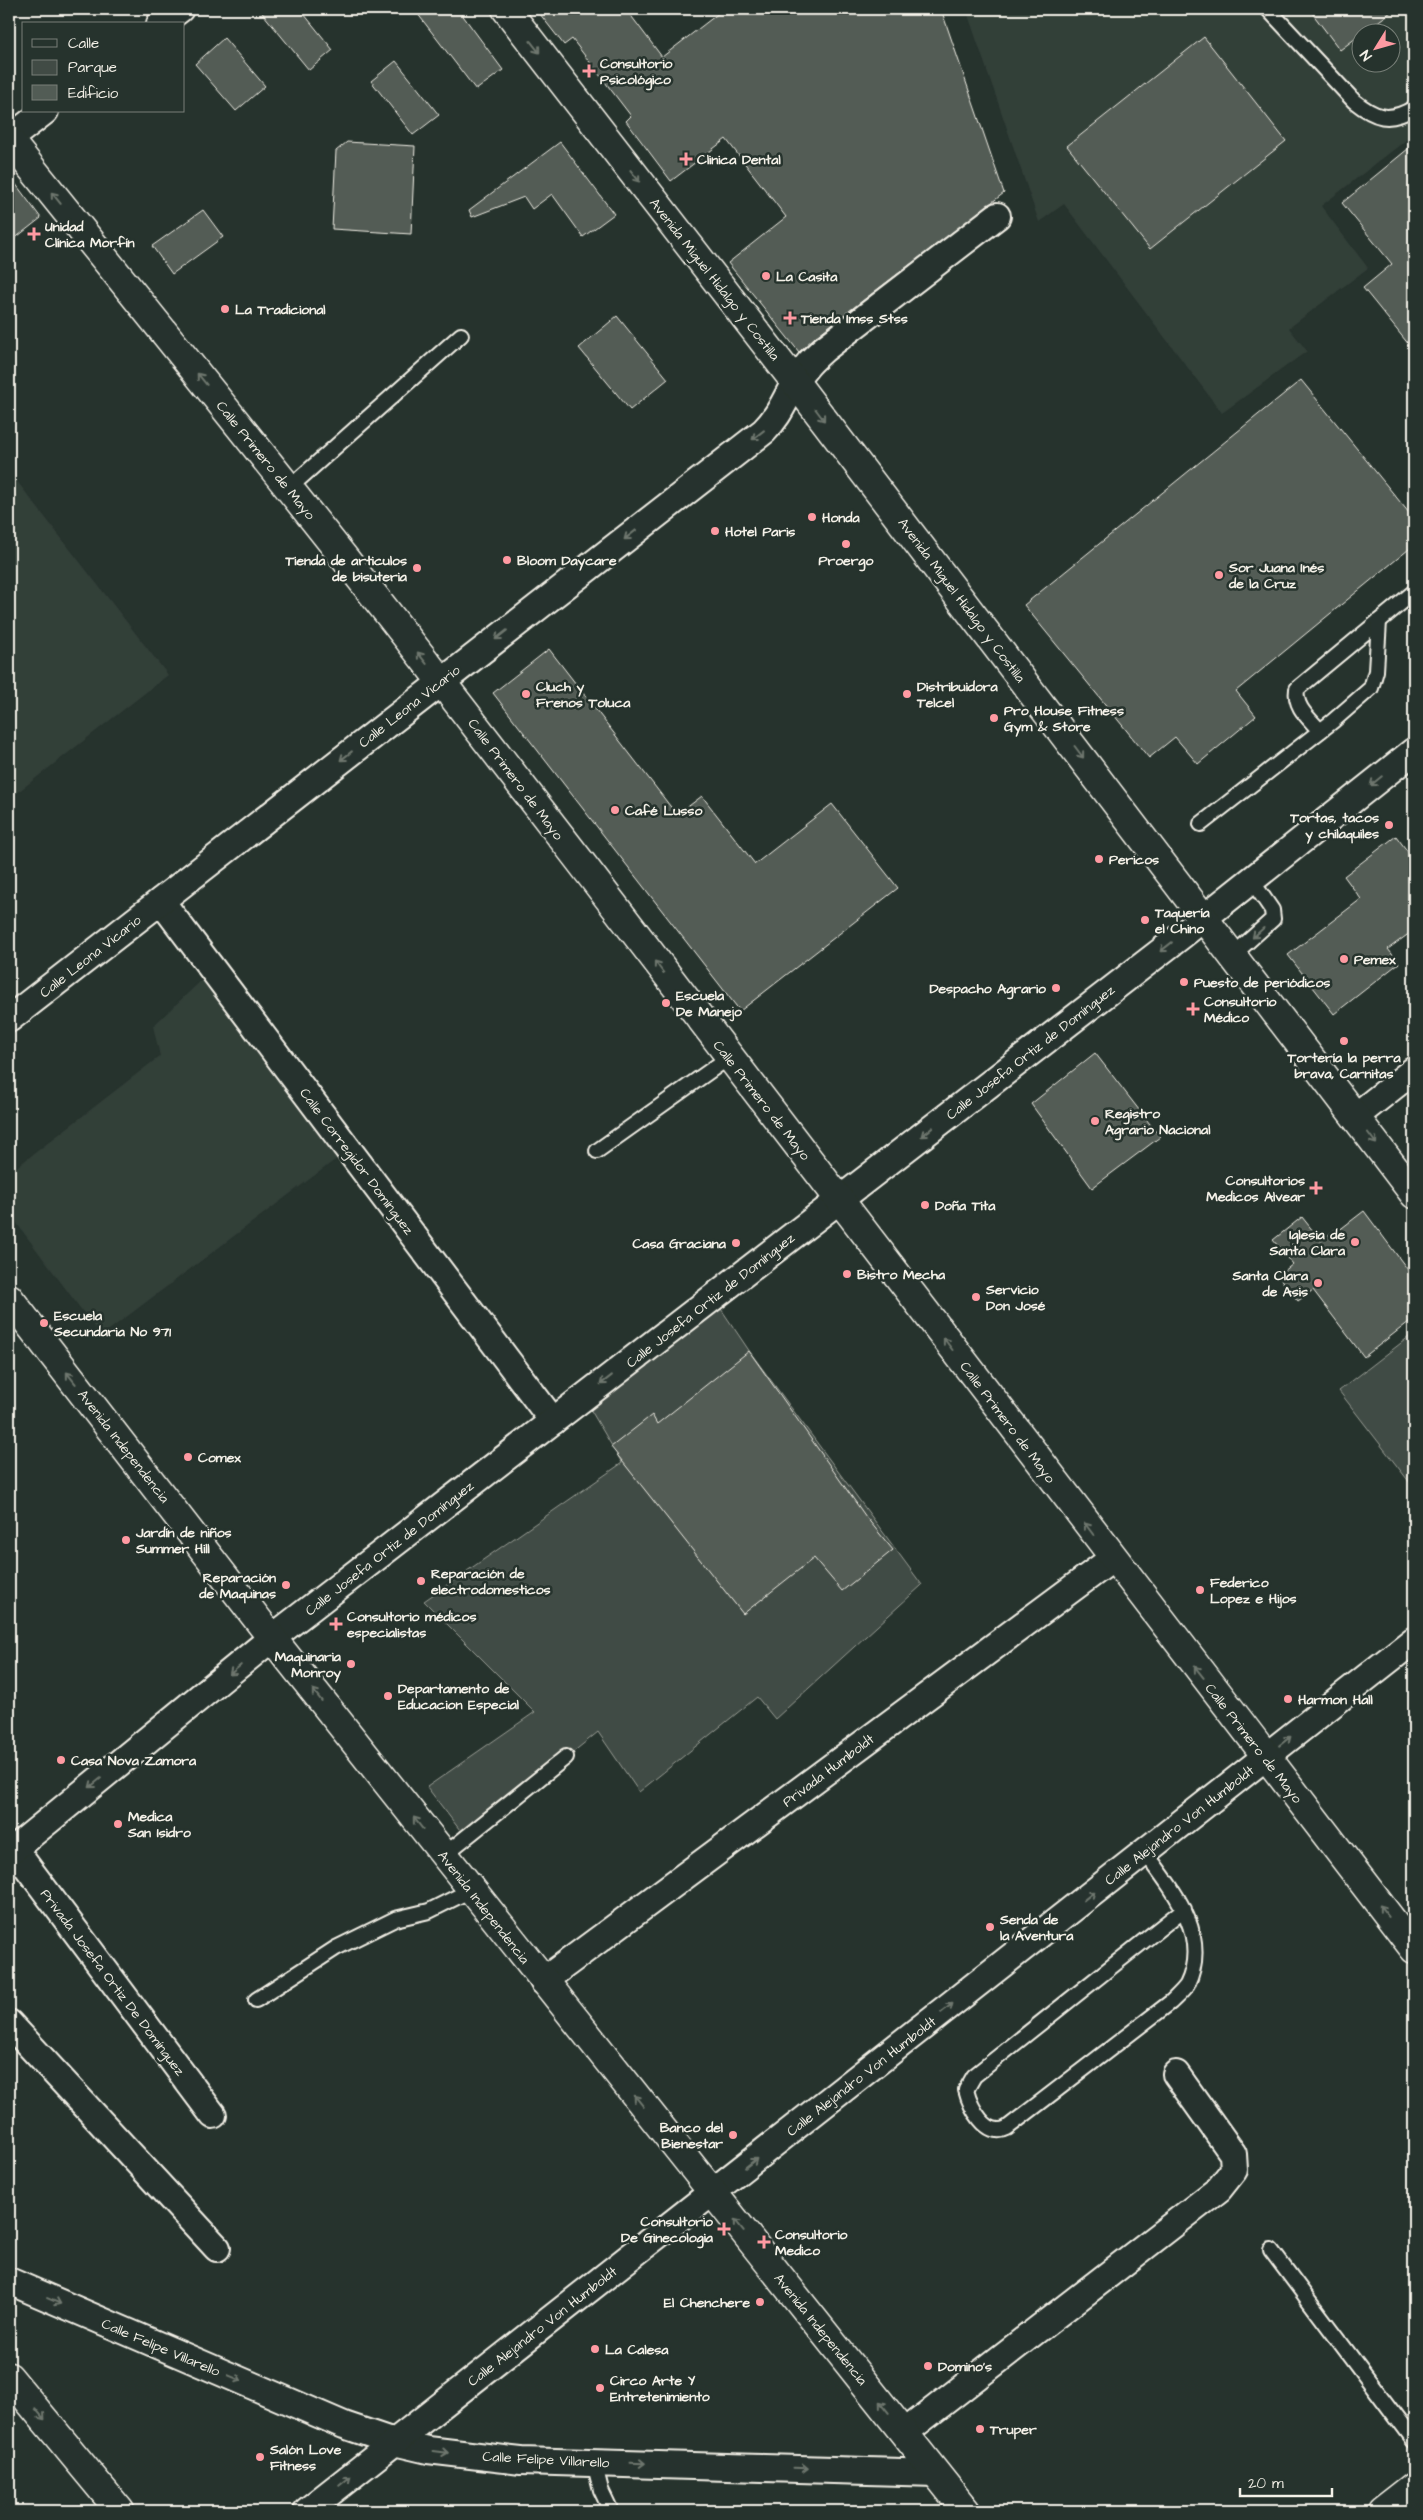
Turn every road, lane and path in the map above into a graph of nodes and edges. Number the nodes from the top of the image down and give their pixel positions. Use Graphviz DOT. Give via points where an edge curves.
graph roads {
  1 [pos="180,9"];
  2 [pos="506,9"];
  3 [pos="1268,9"];
  4 [pos="163,22"];
  5 [pos="1414,108"];
  6 [pos="44,112"];
  7 [pos="9,139"];
  8 [pos="997,216"];
  9 [pos="461,336"];
  10 [pos="795,382"];
  11 [pos="289,488"];
  12 [pos="1414,592"];
  13 [pos="1380,621"];
  14 [pos="441,682"];
  15 [pos="1320,731"];
  16 [pos="1414,751"];
  17 [pos="1201,824"];
  18 [pos="1252,881"];
  19 [pos="161,901"];
  20 [pos="1205,918"];
  21 [pos="1234,955"];
  22 [pos="9,1019"];
  23 [pos="728,1058"];
  24 [pos="1414,1070"];
  25 [pos="1356,1116"];
  26 [pos="596,1151"];
  27 [pos="1414,1194"];
  28 [pos="838,1200"];
  29 [pos="9,1298"];
  30 [pos="553,1420"];
  31 [pos="1112,1559"];
  32 [pos="272,1638"];
  33 [pos="1414,1640"];
  34 [pos="566,1757"];
  35 [pos="1264,1757"];
  36 [pos="11,1851"];
  37 [pos="1145,1852"];
  38 [pos="444,1856"];
  39 [pos="471,1890"];
  40 [pos="1184,1909"];
  41 [pos="1414,1949"];
  42 [pos="543,1981"];
  43 [pos="256,2000"];
  44 [pos="9,2023"];
  45 [pos="1176,2074"];
  46 [pos="213,2115"];
  47 [pos="713,2193"];
  48 [pos="217,2248"];
  49 [pos="1271,2250"];
  50 [pos="9,2281"];
  51 [pos="9,2377"];
  52 [pos="904,2433"];
  53 [pos="1414,2441"];
  54 [pos="394,2442"];
  55 [pos="594,2462"];
  56 [pos="936,2473"];
  57 [pos="1414,2486"];
  58 [pos="120,2511"];
  59 [pos="307,2511"];
  60 [pos="611,2511"];
  61 [pos="966,2511"];
  62 [pos="1384,2511"];
  1 -- 4 [label="street"];
  2 -- 10 [label="main road, Avenida Miguel Hidalgo y Costilla, one-way"];
  3 -- 5 [label="lane" via="1368,112 1393,117"];
  6 -- 7 [label="street"];
  11 -- 7 [label="main road, Calle Primero de Mayo, one-way"];
  8 -- 10 [label="street, Calle Leona Vicario" via="824,349"];
  9 -- 11 [label="lane"];
  10 -- 14 [label="street, Calle Leona Vicario, one-way" via="777,418 764,431"];
  10 -- 20 [label="main road, Avenida Miguel Hidalgo y Costilla, one-way"];
  14 -- 11 [label="main road, Calle Primero de Mayo, one-way"];
  12 -- 13 [label="lane"];
  13 -- 15 [label="lane" via="1376,671 1371,688"];
  13 -- 15 [label="lane" via="1297,689 1295,699 1301,710"];
  14 -- 19 [label="street, Calle Leona Vicario, one-way"];
  23 -- 14 [label="main road, Calle Primero de Mayo, one-way"];
  15 -- 17 [label="lane"];
  16 -- 18 [label="street, Calle Josefa Ortiz de Domínguez, one-way"];
  18 -- 20 [label="street, Calle Josefa Ortiz de Domínguez"];
  18 -- 21 [label="lane, one-way" via="1272,910 1273,919"];
  19 -- 22 [label="street, Calle Leona Vicario"];
  19 -- 30 [label="street, Calle Corregidor Domínguez"];
  20 -- 21 [label="main road, Avenida Miguel Hidalgo y Costilla"];
  20 -- 28 [label="street, Calle Josefa Ortiz de Domínguez, one-way"];
  21 -- 25 [label="main road, Avenida Miguel Hidalgo y Costilla"];
  23 -- 26 [label="lane"];
  23 -- 28 [label="main road, Calle Primero de Mayo"];
  24 -- 25 [label="street"];
  25 -- 27 [label="main road, Avenida Miguel Hidalgo y Costilla, one-way"];
  28 -- 30 [label="street, Calle Josefa Ortiz de Domínguez, one-way"];
  31 -- 28 [label="main road, Calle Primero de Mayo, one-way"];
  32 -- 29 [label="main road, Avenida Independencia, one-way"];
  30 -- 32 [label="street, Calle Josefa Ortiz de Domínguez"];
  35 -- 31 [label="main road, Calle Primero de Mayo, one-way"];
  31 -- 42 [label="street, Privada Humboldt"];
  32 -- 36 [label="street, Calle Josefa Ortiz de Domínguez, one-way"];
  38 -- 32 [label="main road, Avenida Independencia, one-way"];
  35 -- 33 [label="street, Calle Alejandro Von Humboldt, one-way"];
  34 -- 38 [label="lane"];
  35 -- 37 [label="street, Calle Alejandro Von Humboldt"];
  41 -- 35 [label="main road, Calle Primero de Mayo, one-way"];
  36 -- 46 [label="street, Privada Josefa Ortiz De Domínguez"];
  37 -- 40 [label="lane"];
  47 -- 37 [label="street, Calle Alejandro Von Humboldt, one-way"];
  38 -- 39 [label="main road, Avenida Independencia"];
  39 -- 42 [label="main road, Avenida Independencia"];
  39 -- 43 [label="lane" via="429,1911 396,1919 336,1948"];
  40 -- 40 [label="lane" via="974,2076 966,2090 969,2102 992,2131 1007,2128 1171,2002 1186,1987 1194,1949 1191,1925"];
  47 -- 42 [label="main road, Avenida Independencia, one-way"];
  44 -- 48 [label="street"];
  45 -- 52 [label="street" via="1233,2154 1234,2170 1219,2189"];
  52 -- 47 [label="main road, Avenida Independencia, one-way"];
  47 -- 54 [label="street, Calle Alejandro Von Humboldt"];
  49 -- 53 [label="lane"];
  50 -- 54 [label="street, Calle Felipe Villarello, one-way" via="344,2425"];
  51 -- 58 [label="main road, one-way"];
  52 -- 56 [label="main road, Avenida Independencia"];
  54 -- 55 [label="street, Calle Felipe Villarello, one-way" via="428,2450 522,2461"];
  59 -- 54 [label="street, Calle Alejandro Von Humboldt, one-way"];
  55 -- 56 [label="street, Calle Felipe Villarello, one-way"];
  55 -- 60 [label="lane" via="601,2490"];
  56 -- 61 [label="main road, Avenida Independencia"];
  57 -- 62 [label="main road"];
}
